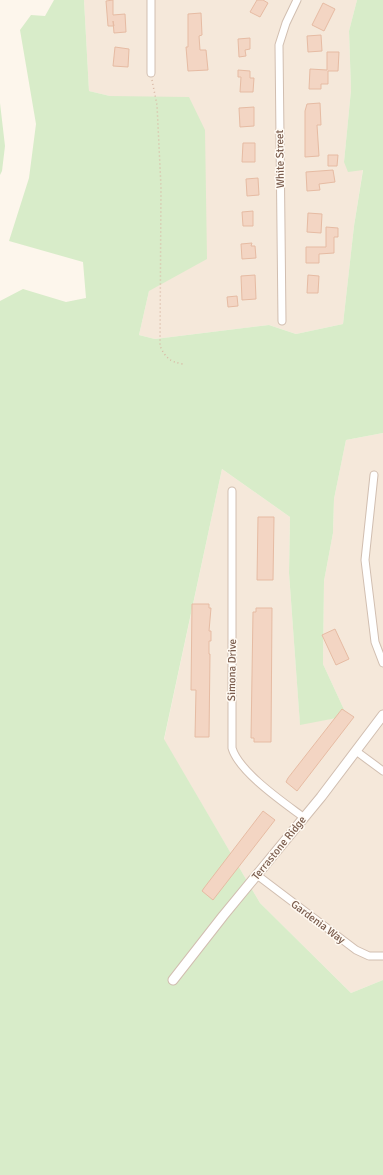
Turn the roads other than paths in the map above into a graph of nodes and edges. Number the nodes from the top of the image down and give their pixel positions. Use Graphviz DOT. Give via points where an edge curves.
graph roads {
  1 [pos="151,0"];
  2 [pos="297,0"];
  3 [pos="151,73"];
  4 [pos="282,321"];
  5 [pos="374,475"];
  6 [pos="232,491"];
  7 [pos="383,663"];
  8 [pos="383,715"];
  9 [pos="356,751"];
  10 [pos="383,771"];
  11 [pos="303,817"];
  12 [pos="257,875"];
  13 [pos="383,956"];
  14 [pos="173,980"];
  1 -- 3 [label="street"];
  2 -- 4 [label="street, White Street" via="279,45"];
  5 -- 7 [label="street" via="365,560 375,642"];
  6 -- 11 [label="street, Simona Drive" via="232,748 237,759 253,776"];
  8 -- 9 [label="street, Terrastone Ridge"];
  9 -- 10 [label="street"];
  9 -- 11 [label="street, Terrastone Ridge"];
  11 -- 12 [label="street, Terrastone Ridge"];
  12 -- 13 [label="street, Gardenia Way" via="356,950 364,955"];
  12 -- 14 [label="street, Terrastone Ridge"];
}
